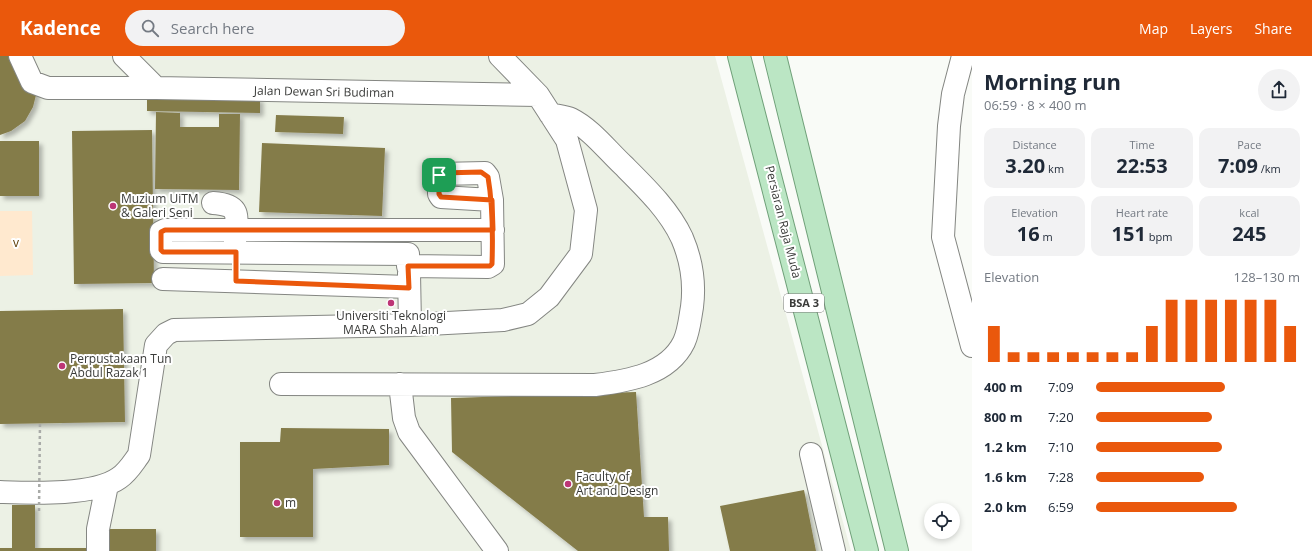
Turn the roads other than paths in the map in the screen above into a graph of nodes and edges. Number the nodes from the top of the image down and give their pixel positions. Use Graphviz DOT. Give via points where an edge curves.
graph roads {
  1 [pos="20,56"];
  2 [pos="124,56"];
  3 [pos="500,56"];
  4 [pos="740,56"];
  5 [pos="775,56"];
  6 [pos="963,56"];
  7 [pos="783,85"];
  8 [pos="156,88"];
  9 [pos="538,95"];
  10 [pos="750,95"];
  11 [pos="550,114"];
  12 [pos="567,140"];
  13 [pos="601,144"];
  14 [pos="492,200"];
  15 [pos="213,203"];
  16 [pos="235,230"];
  17 [pos="331,230"];
  18 [pos="407,230"];
  19 [pos="493,230"];
  20 [pos="236,252"];
  21 [pos="331,254"];
  22 [pos="408,260"];
  23 [pos="163,279"];
  24 [pos="236,281"];
  25 [pos="409,288"];
  26 [pos="410,325"];
  27 [pos="972,346"];
  28 [pos="281,384"];
  29 [pos="400,384"];
  30 [pos="811,454"];
  31 [pos="107,485"];
  32 [pos="0,492"];
  33 [pos="98,551"];
  34 [pos="497,551"];
  35 [pos="834,551"];
  36 [pos="867,551"];
  37 [pos="897,551"];
  1 -- 8 [label="street, Jalan Dewan Sri Budiman" via="32,82 48,88"];
  2 -- 8 [label="street"];
  3 -- 9 [label="street"];
  4 -- 10 [label="main road, Persiaran Raja Muda / BSA 3"];
  5 -- 7 [label="main road, BSA 3"];
  6 -- 27 [label="street" via="953,94 949,126 943,237"];
  7 -- 10 [label="main road" via="780,99 769,108"];
  7 -- 37 [label="main road, BSA 3"];
  8 -- 9 [label="street, Jalan Dewan Sri Budiman"];
  9 -- 11 [label="street"];
  10 -- 36 [label="main road, Persiaran Raja Muda / BSA 3"];
  11 -- 12 [label="street"];
  11 -- 13 [label="street" via="574,121 590,132"];
  12 -- 13 [label="street"];
  12 -- 26 [label="street" via="586,210 582,254 549,297 528,314 503,320"];
  13 -- 29 [label="street" via="667,212 684,246 693,282 693,299 684,343 671,358 651,372 628,381 595,385"];
  14 -- 19 [label="street"];
  15 -- 16 [label="street" via="232,206 236,214"];
  16 -- 17 [label="street"];
  16 -- 20 [label="street"];
  16 -- 20 [label="street" via="165,230 161,232 161,250"];
  17 -- 18 [label="street"];
  17 -- 21 [label="street"];
  18 -- 19 [label="street"];
  18 -- 22 [label="street"];
  19 -- 22 [label="street" via="492,264 488,267"];
  20 -- 21 [label="street"];
  20 -- 24 [label="street"];
  21 -- 22 [label="street"];
  22 -- 25 [label="street"];
  23 -- 24 [label="street"];
  24 -- 25 [label="street"];
  25 -- 26 [label="street"];
  26 -- 31 [label="street" via="174,330 166,334 154,351 139,455 120,478"];
  28 -- 29 [label="street"];
  29 -- 34 [label="street" via="404,418 409,432"];
  30 -- 35 [label="street"];
  31 -- 32 [label="street" via="55,493"];
  31 -- 33 [label="street" via="98,529"];
}
